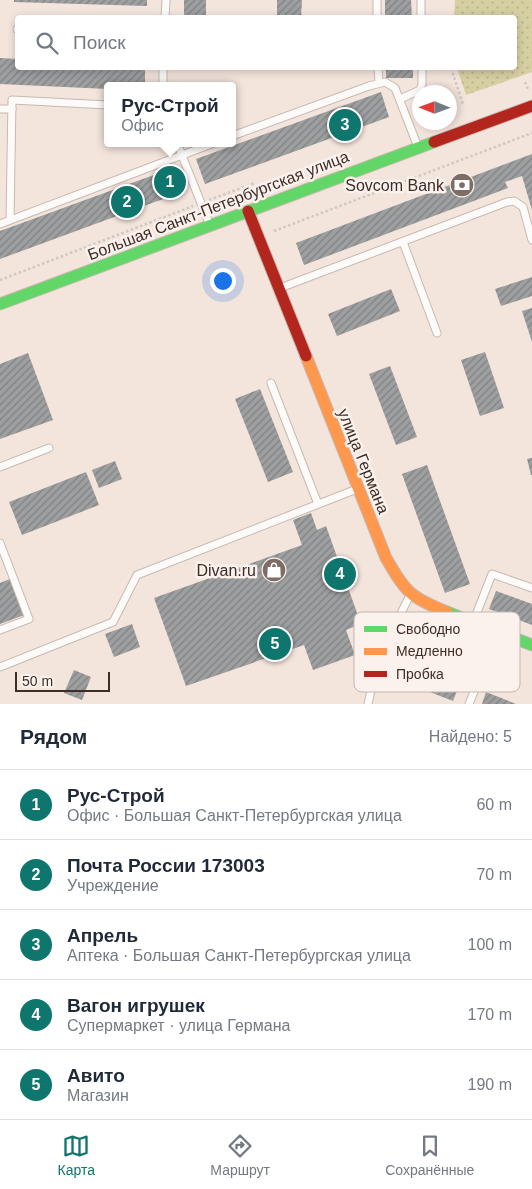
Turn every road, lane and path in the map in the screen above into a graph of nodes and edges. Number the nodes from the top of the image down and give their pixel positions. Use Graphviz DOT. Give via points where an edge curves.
graph roads {
  1 [pos="166,0"];
  2 [pos="377,0"];
  3 [pos="421,0"];
  4 [pos="165,15"];
  5 [pos="377,15"];
  6 [pos="421,15"];
  7 [pos="378,70"];
  8 [pos="422,70"];
  9 [pos="452,70"];
  10 [pos="379,83"];
  11 [pos="400,99"];
  12 [pos="463,104"];
  13 [pos="104,105"];
  14 [pos="532,106"];
  15 [pos="0,109"];
  16 [pos="12,109"];
  17 [pos="532,133"];
  18 [pos="236,135"];
  19 [pos="179,147"];
  20 [pos="203,147"];
  21 [pos="418,148"];
  22 [pos="182,155"];
  23 [pos="255,183"];
  24 [pos="201,203"];
  25 [pos="248,211"];
  26 [pos="10,220"];
  27 [pos="0,224"];
  28 [pos="210,226"];
  29 [pos="274,232"];
  30 [pos="532,240"];
  31 [pos="403,242"];
  32 [pos="0,280"];
  33 [pos="278,288"];
  34 [pos="0,304"];
  35 [pos="436,332"];
  36 [pos="270,383"];
  37 [pos="49,448"];
  38 [pos="0,467"];
  39 [pos="358,489"];
  40 [pos="318,504"];
  41 [pos="0,544"];
  42 [pos="532,588"];
  43 [pos="410,594"];
  44 [pos="401,612"];
  45 [pos="448,612"];
  46 [pos="477,612"];
  47 [pos="0,630"];
  48 [pos="520,640"];
  49 [pos="532,645"];
  50 [pos="0,667"];
  51 [pos="474,692"];
  52 [pos="469,704"];
  1 -- 4 [label="lane"];
  2 -- 5 [label="lane"];
  3 -- 6 [label="lane"];
  7 -- 10 [label="lane"];
  8 -- 11 [label="lane" via="420,90"];
  9 -- 12 [label="path"];
  10 -- 11 [label="lane" via="392,84"];
  10 -- 18 [label="lane"];
  11 -- 21 [label="lane"];
  13 -- 16 [label="lane" via="12,100"];
  14 -- 21 [label="main road, Большая Санкт-Петербургская улица"];
  15 -- 16 [label="lane"];
  16 -- 26 [label="lane"];
  17 -- 29 [label="path"];
  19 -- 22 [label="lane"];
  20 -- 22 [label="lane"];
  21 -- 25 [label="main road, Большая Санкт-Петербургская улица"];
  22 -- 24 [label="lane"];
  22 -- 26 [label="lane"];
  23 -- 24 [label="path"];
  24 -- 28 [label="lane"];
  24 -- 32 [label="path"];
  25 -- 28 [label="main road, Большая Санкт-Петербургская улица"];
  25 -- 33 [label="main road, улица Германа"];
  26 -- 27 [label="lane"];
  28 -- 34 [label="main road, Большая Санкт-Петербургская улица"];
  30 -- 31 [label="lane" via="523,208 514,201"];
  31 -- 33 [label="lane"];
  31 -- 35 [label="lane"];
  33 -- 39 [label="main road, улица Германа"];
  36 -- 40 [label="lane"];
  37 -- 38 [label="lane"];
  39 -- 40 [label="lane"];
  39 -- 43 [label="main road, улица Германа" via="386,558"];
  40 -- 50 [label="lane" via="137,575 113,622"];
  41 -- 47 [label="lane" via="29,619"];
  42 -- 46 [label="lane" via="492,574"];
  43 -- 44 [label="lane"];
  43 -- 45 [label="main road, улица Германа"];
  48 -- 49 [label="main road, улица Германа"];
  51 -- 52 [label="lane"];
}
